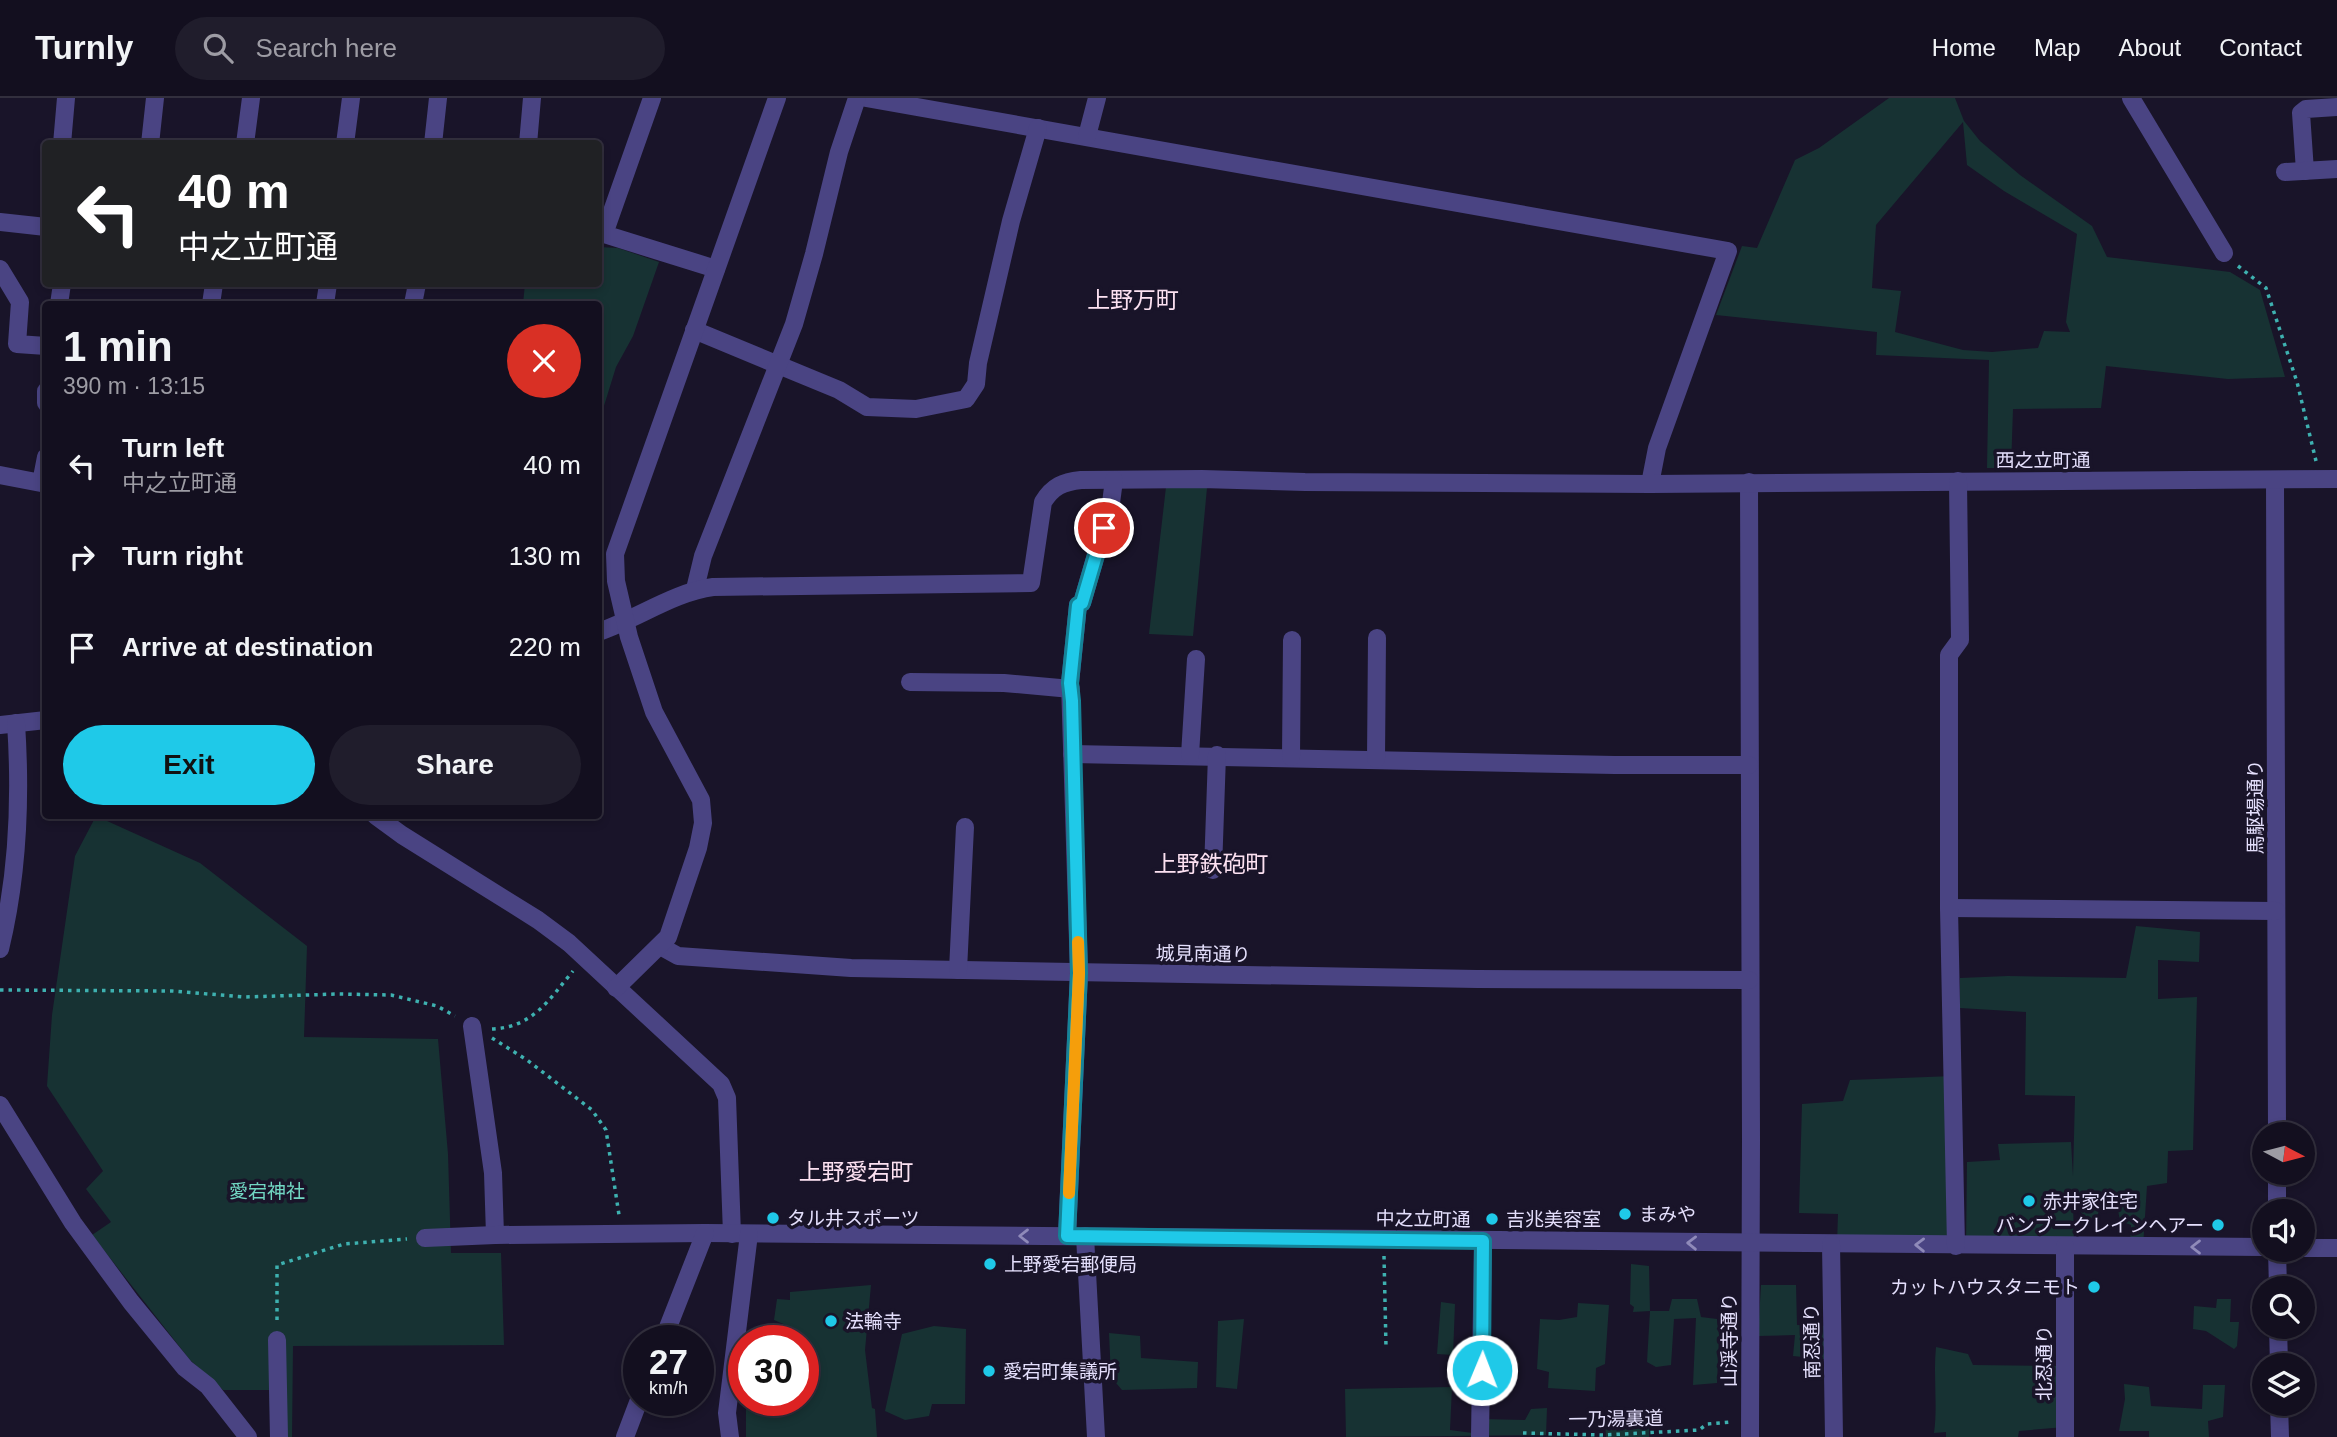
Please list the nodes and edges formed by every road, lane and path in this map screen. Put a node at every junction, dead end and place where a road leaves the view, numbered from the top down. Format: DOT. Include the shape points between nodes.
graph roads {
  1 [pos="66,98"];
  2 [pos="155,98"];
  3 [pos="251,98"];
  4 [pos="351,98"];
  5 [pos="438,98"];
  6 [pos="532,98"];
  7 [pos="652,98"];
  8 [pos="777,98"];
  9 [pos="857,98"];
  10 [pos="866,98"];
  11 [pos="1097,98"];
  12 [pos="2130,98"];
  13 [pos="2337,107"];
  14 [pos="1038,128"];
  15 [pos="1087,136"];
  16 [pos="62,140"];
  17 [pos="150,140"];
  18 [pos="246,140"];
  19 [pos="346,140"];
  20 [pos="433,140"];
  21 [pos="528,140"];
  22 [pos="2337,169"];
  23 [pos="2305,171"];
  24 [pos="2286,172"];
  25 [pos="0,223"];
  26 [pos="42,227"];
  27 [pos="602,233"];
  28 [pos="602,236"];
  29 [pos="2224,253"];
  30 [pos="0,269"];
  31 [pos="716,269"];
  32 [pos="694,330"];
  33 [pos="42,346"];
  34 [pos="776,365"];
  35 [pos="0,475"];
  36 [pos="42,478"];
  37 [pos="2317,479"];
  38 [pos="2337,479"];
  39 [pos="1114,480"];
  40 [pos="1958,481"];
  41 [pos="2275,481"];
  42 [pos="1749,482"];
  43 [pos="1650,484"];
  44 [pos="695,589"];
  45 [pos="626,622"];
  46 [pos="602,631"];
  47 [pos="1377,638"];
  48 [pos="1292,640"];
  49 [pos="1196,659"];
  50 [pos="910,682"];
  51 [pos="1071,689"];
  52 [pos="42,720"];
  53 [pos="8,724"];
  54 [pos="1072,754"];
  55 [pos="1190,755"];
  56 [pos="1217,755"];
  57 [pos="1291,757"];
  58 [pos="1376,759"];
  59 [pos="1749,765"];
  60 [pos="380,819"];
  61 [pos="965,828"];
  62 [pos="1213,870"];
  63 [pos="1949,908"];
  64 [pos="2276,911"];
  65 [pos="660,946"];
  66 [pos="0,949"];
  67 [pos="584,958"];
  68 [pos="958,970"];
  69 [pos="1079,973"];
  70 [pos="1749,980"];
  71 [pos="616,988"];
  72 [pos="0,990"];
  73 [pos="472,1026"];
  74 [pos="0,1105"];
  75 [pos="2277,1122"];
  76 [pos="705,1233"];
  77 [pos="622,1234"];
  78 [pos="740,1234"];
  79 [pos="495,1235"];
  80 [pos="1076,1236"];
  81 [pos="425,1238"];
  82 [pos="1383,1240"];
  83 [pos="1483,1241"];
  84 [pos="1750,1243"];
  85 [pos="1831,1244"];
  86 [pos="1956,1246"];
  87 [pos="2065,1246"];
  88 [pos="2252,1247"];
  89 [pos="2315,1248"];
  90 [pos="2337,1248"];
  91 [pos="669,1325"];
  92 [pos="277,1340"];
  93 [pos="1386,1347"];
  94 [pos="633,1416"];
  95 [pos="2279,1416"];
  96 [pos="1750,1429"];
  97 [pos="1523,1433"];
  98 [pos="248,1437"];
  99 [pos="279,1437"];
  100 [pos="625,1437"];
  101 [pos="730,1437"];
  102 [pos="1096,1437"];
  103 [pos="1480,1437"];
  104 [pos="1834,1437"];
  105 [pos="2065,1437"];
  106 [pos="2280,1437"];
  1 -- 16 [label="street"];
  2 -- 17 [label="street"];
  3 -- 18 [label="street"];
  4 -- 19 [label="street"];
  5 -- 20 [label="street"];
  6 -- 21 [label="street"];
  7 -- 27 [label="street"];
  8 -- 31 [label="street"];
  9 -- 34 [label="street" via="794,324"];
  10 -- 14 [label="street"];
  11 -- 15 [label="street"];
  12 -- 29 [label="street"];
  13 -- 23 [label="street" via="2306,108 2301,113"];
  14 -- 15 [label="street"];
  14 -- 34 [label="street" via="1007,234 976,384 966,399 916,409 867,407 839,390"];
  15 -- 43 [label="street" via="1728,251 1657,448"];
  22 -- 23 [label="street"];
  23 -- 24 [label="street"];
  25 -- 26 [label="street"];
  28 -- 31 [label="street"];
  29 -- 37 [label="path" via="2266,288 2297,382"];
  30 -- 33 [label="street" via="20,302 16,344"];
  31 -- 32 [label="street"];
  32 -- 34 [label="street"];
  32 -- 45 [label="street" via="615,554"];
  34 -- 44 [label="street" via="703,556"];
  35 -- 36 [label="street" via="41,483"];
  37 -- 38 [label="street, 西之立町通"];
  37 -- 41 [label="street, 西之立町通"];
  39 -- 43 [label="street, 西之立町通"];
  39 -- 44 [label="street, 西之立町通" via="1062,482 1049,493 1043,502 1031,583"];
  39 -- 51 [label="street" via="1078,605"];
  40 -- 41 [label="street, 西之立町通"];
  40 -- 42 [label="street, 西之立町通"];
  40 -- 63 [label="street" via="1959,640 1949,655"];
  41 -- 64 [label="street, 馬駆場通り"];
  42 -- 43 [label="street, 西之立町通"];
  42 -- 59 [label="street, 山渓寺通り"];
  44 -- 45 [label="street"];
  45 -- 46 [label="street"];
  45 -- 65 [label="street" via="654,712 701,800 698,848 668,937"];
  47 -- 58 [label="street"];
  48 -- 57 [label="street"];
  49 -- 55 [label="street"];
  50 -- 51 [label="street"];
  51 -- 54 [label="street"];
  52 -- 53 [label="street"];
  53 -- 66 [label="street" via="18,830"];
  54 -- 55 [label="street"];
  54 -- 69 [label="street"];
  55 -- 56 [label="street"];
  56 -- 57 [label="street"];
  56 -- 62 [label="street"];
  57 -- 58 [label="street"];
  58 -- 59 [label="street"];
  59 -- 70 [label="street, 山渓寺通り"];
  60 -- 67 [label="street" via="538,920"];
  61 -- 68 [label="street"];
  63 -- 64 [label="street"];
  63 -- 86 [label="street"];
  64 -- 75 [label="street, 馬駆場通り"];
  65 -- 68 [label="street, 城見南通り" via="678,956"];
  65 -- 71 [label="street"];
  67 -- 71 [label="street"];
  67 -- 73 [label="path" via="540,1010 512,1028"];
  68 -- 69 [label="street, 城見南通り"];
  69 -- 70 [label="street, 城見南通り"];
  69 -- 80 [label="street"];
  70 -- 84 [label="street, 山渓寺通り"];
  71 -- 78 [label="street" via="721,1084 727,1098"];
  72 -- 73 [label="path" via="172,990 245,997 391,995 437,1006"];
  73 -- 77 [label="path" via="527,1060 592,1110 606,1130"];
  73 -- 79 [label="street" via="493,1173"];
  74 -- 98 [label="street" via="74,1223 131,1302"];
  76 -- 77 [label="street, 中之立町通"];
  76 -- 78 [label="street, 中之立町通"];
  76 -- 91 [label="street"];
  77 -- 79 [label="street, 中之立町通"];
  80 -- 78 [label="street, 中之立町通, one-way"];
  78 -- 101 [label="street" via="727,1413"];
  79 -- 81 [label="street, 中之立町通"];
  80 -- 82 [label="street, 中之立町通"];
  80 -- 102 [label="street"];
  81 -- 92 [label="path" via="344,1244 277,1265"];
  82 -- 83 [label="street, 中之立町通"];
  82 -- 93 [label="path"];
  84 -- 83 [label="street, 中之立町通, one-way"];
  83 -- 103 [label="street"];
  84 -- 85 [label="street, 中之立町通"];
  84 -- 96 [label="street, 山渓寺通り"];
  86 -- 85 [label="street, 中之立町通, one-way"];
  85 -- 104 [label="street, 南忍通り"];
  86 -- 87 [label="street, 中之立町通"];
  88 -- 87 [label="street, 中之立町通, one-way"];
  87 -- 105 [label="street, 北忍通り"];
  89 -- 90 [label="street"];
  92 -- 99 [label="street"];
  94 -- 100 [label="street"];
  95 -- 106 [label="street"];
  96 -- 97 [label="path, 一乃湯裏道" via="1707,1424 1699,1430 1604,1435"];
}
